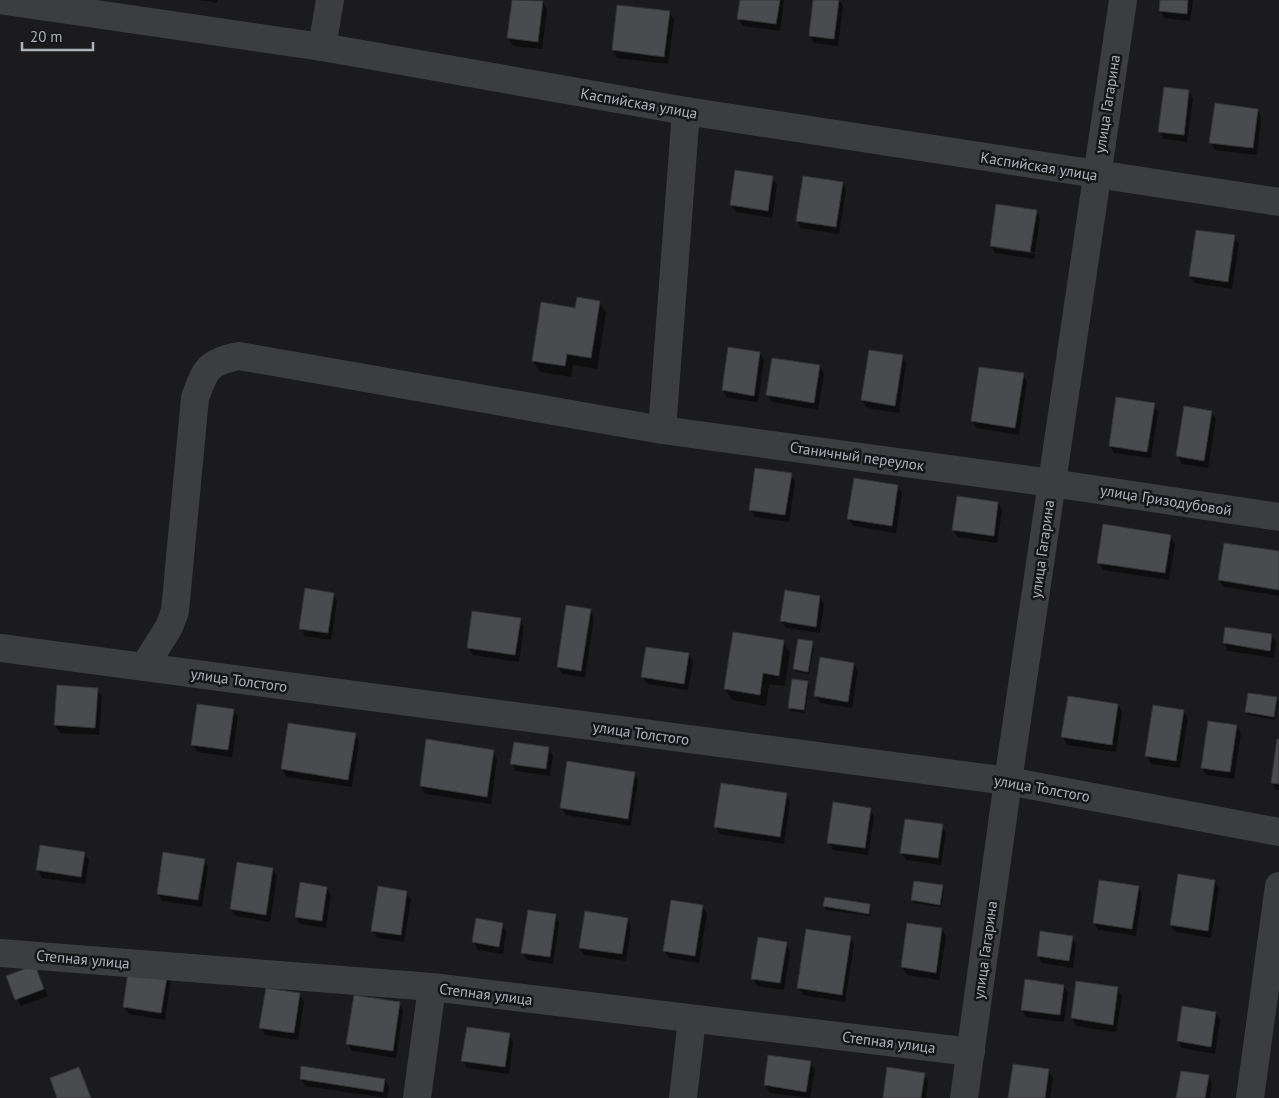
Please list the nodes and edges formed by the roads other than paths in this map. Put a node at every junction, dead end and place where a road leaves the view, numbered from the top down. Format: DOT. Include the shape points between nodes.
graph roads {
  1 [pos="0,0"];
  2 [pos="330,0"];
  3 [pos="1123,0"];
  4 [pos="322,47"];
  5 [pos="686,111"];
  6 [pos="1097,175"];
  7 [pos="1279,202"];
  8 [pos="662,430"];
  9 [pos="1052,483"];
  10 [pos="1279,517"];
  11 [pos="0,648"];
  12 [pos="144,668"];
  13 [pos="1008,781"];
  14 [pos="1279,832"];
  15 [pos="1279,886"];
  16 [pos="0,953"];
  17 [pos="432,987"];
  18 [pos="692,1019"];
  19 [pos="971,1052"];
  20 [pos="418,1098"];
  21 [pos="683,1098"];
  22 [pos="964,1098"];
  23 [pos="1250,1098"];
  1 -- 4 [label="street, Каспийская улица"];
  2 -- 4 [label="street"];
  3 -- 6 [label="street, улица Гагарина"];
  4 -- 5 [label="street, Каспийская улица"];
  5 -- 6 [label="street, Каспийская улица"];
  5 -- 8 [label="street"];
  6 -- 7 [label="street, Каспийская улица"];
  6 -- 9 [label="street, улица Гагарина"];
  8 -- 9 [label="street, Станичный переулок"];
  8 -- 12 [label="street, Станичный переулок" via="239,356 210,365 203,373 195,398 175,611"];
  9 -- 10 [label="street, улица Гризодубовой"];
  9 -- 13 [label="street, улица Гагарина"];
  11 -- 12 [label="street, улица Толстого"];
  12 -- 13 [label="street, улица Толстого"];
  13 -- 14 [label="street, улица Толстого"];
  13 -- 19 [label="street, улица Гагарина"];
  15 -- 23 [label="street"];
  16 -- 17 [label="street, Степная улица"];
  17 -- 18 [label="street, Степная улица"];
  17 -- 20 [label="street"];
  18 -- 19 [label="street, Степная улица"];
  18 -- 21 [label="street"];
  19 -- 22 [label="street, улица Гагарина"];
}
